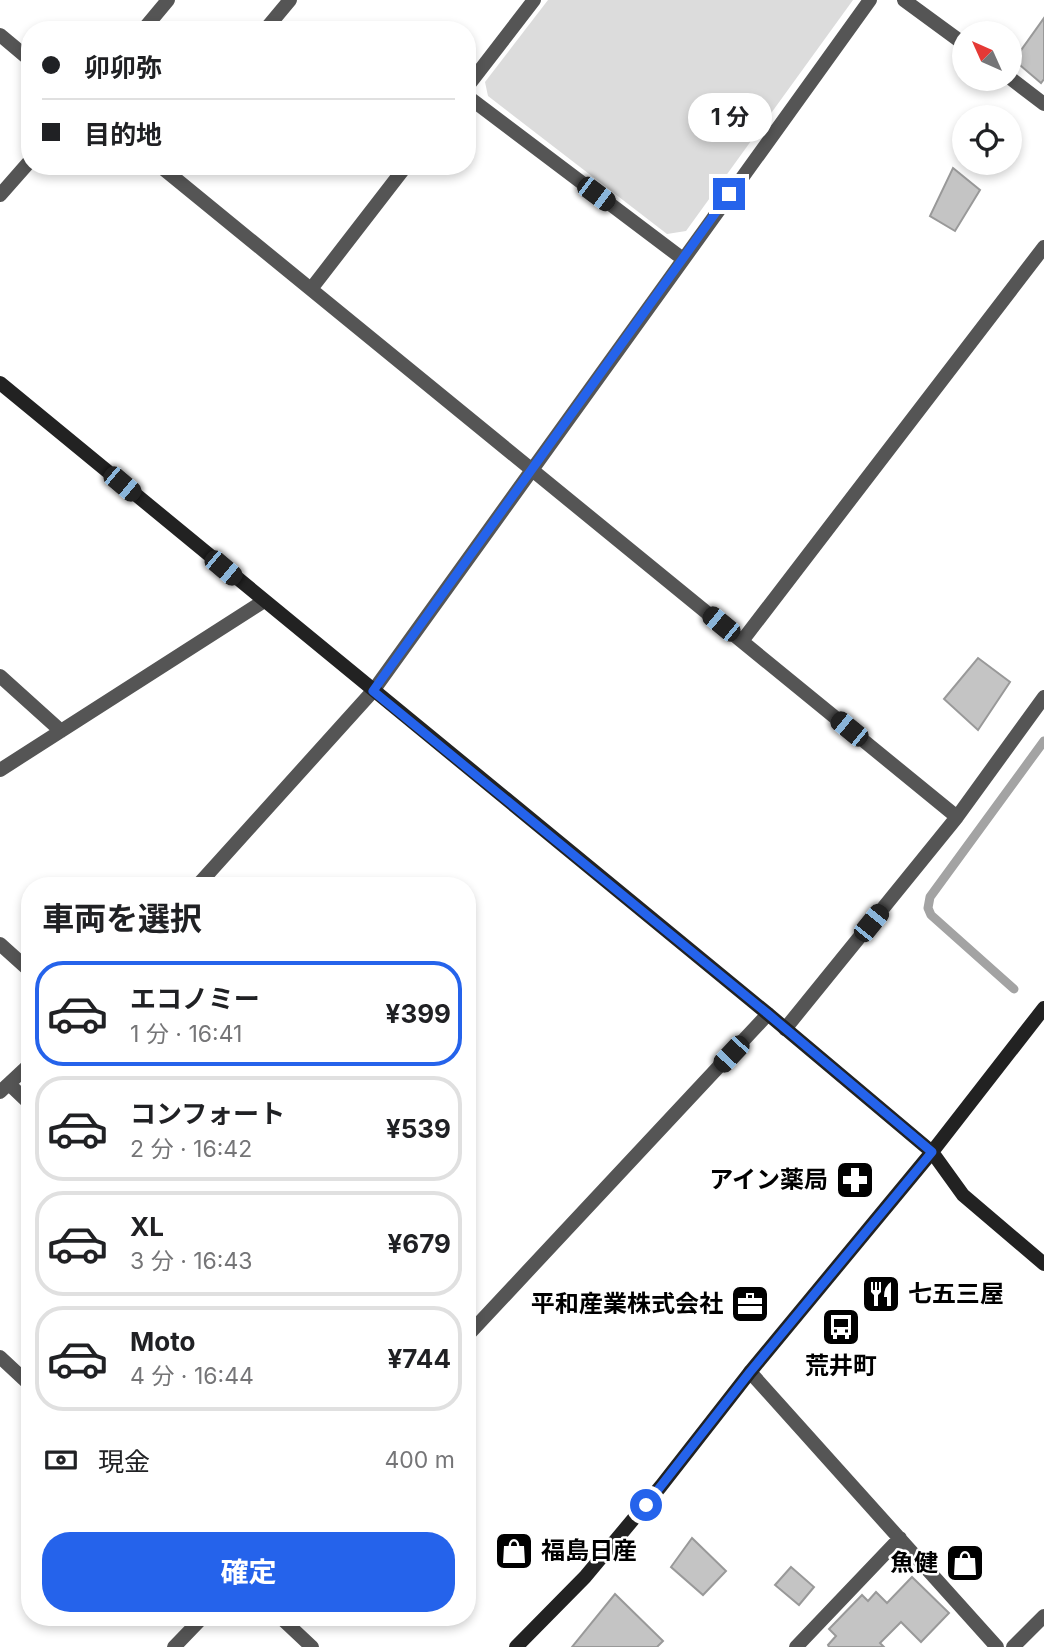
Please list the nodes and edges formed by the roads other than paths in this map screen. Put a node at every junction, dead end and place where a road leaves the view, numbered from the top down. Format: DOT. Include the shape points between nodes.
graph roads {
  1 [pos="168,0"];
  2 [pos="290,0"];
  3 [pos="534,0"];
  4 [pos="870,0"];
  5 [pos="904,0"];
  6 [pos="150,21"];
  7 [pos="272,21"];
  8 [pos="0,35"];
  9 [pos="952,35"];
  10 [pos="21,52"];
  11 [pos="476,75"];
  12 [pos="1022,87"];
  13 [pos="476,103"];
  14 [pos="1044,104"];
  15 [pos="21,171"];
  16 [pos="171,175"];
  17 [pos="399,175"];
  18 [pos="0,195"];
  19 [pos="1044,247"];
  20 [pos="682,259"];
  21 [pos="311,289"];
  22 [pos="0,383"];
  23 [pos="531,469"];
  24 [pos="264,601"];
  25 [pos="742,642"];
  26 [pos="0,676"];
  27 [pos="373,691"];
  28 [pos="1044,697"];
  29 [pos="61,731"];
  30 [pos="0,770"];
  31 [pos="957,817"];
  32 [pos="205,877"];
  33 [pos="0,944"];
  34 [pos="21,963"];
  35 [pos="1044,1008"];
  36 [pos="768,1014"];
  37 [pos="785,1029"];
  38 [pos="21,1073"];
  39 [pos="5,1088"];
  40 [pos="21,1098"];
  41 [pos="932,1152"];
  42 [pos="1044,1264"];
  43 [pos="476,1326"];
  44 [pos="0,1357"];
  45 [pos="750,1372"];
  46 [pos="21,1377"];
  47 [pos="900,1538"];
  48 [pos="1044,1616"];
  49 [pos="194,1626"];
  50 [pos="290,1626"];
  51 [pos="174,1647"];
  52 [pos="312,1647"];
  53 [pos="516,1647"];
  54 [pos="796,1647"];
  55 [pos="997,1647"];
  56 [pos="1013,1647"];
  1 -- 6 [label="street"];
  2 -- 7 [label="street"];
  3 -- 11 [label="street"];
  4 -- 20 [label="street"];
  5 -- 9 [label="street"];
  8 -- 10 [label="street"];
  12 -- 14 [label="street"];
  13 -- 20 [label="street"];
  15 -- 18 [label="street"];
  16 -- 21 [label="street"];
  17 -- 21 [label="street"];
  19 -- 25 [label="street"];
  20 -- 23 [label="street"];
  21 -- 23 [label="street"];
  22 -- 24 [label="street"];
  23 -- 25 [label="street"];
  23 -- 27 [label="street"];
  24 -- 27 [label="street"];
  24 -- 29 [label="street"];
  25 -- 31 [label="street"];
  26 -- 29 [label="street"];
  27 -- 32 [label="street"];
  27 -- 36 [label="street"];
  28 -- 31 [label="street"];
  29 -- 30 [label="street"];
  31 -- 37 [label="street"];
  33 -- 34 [label="street"];
  35 -- 41 [label="street"];
  36 -- 37 [label="street"];
  36 -- 43 [label="street"];
  37 -- 41 [label="street"];
  38 -- 39 [label="street"];
  39 -- 40 [label="street"];
  41 -- 42 [label="street" via="963,1195"];
  41 -- 45 [label="street"];
  44 -- 46 [label="street"];
  45 -- 47 [label="street"];
  45 -- 53 [label="street" via="585,1577"];
  47 -- 54 [label="street"];
  47 -- 55 [label="street"];
  48 -- 56 [label="street"];
  49 -- 51 [label="street"];
  50 -- 52 [label="street"];
}
